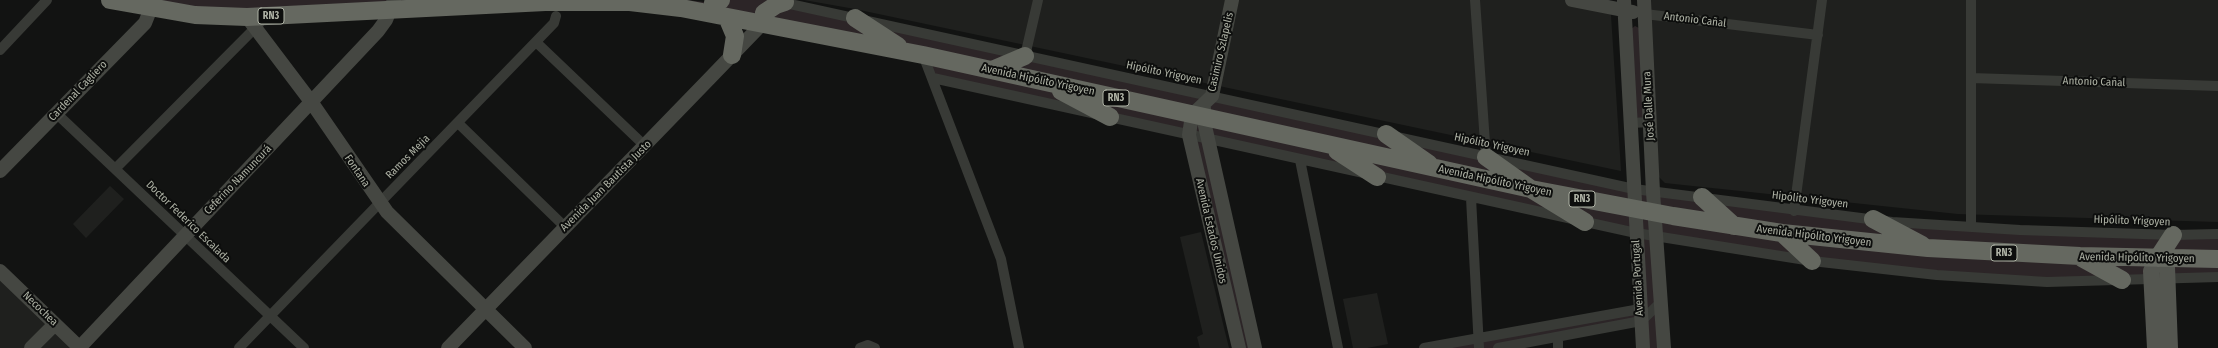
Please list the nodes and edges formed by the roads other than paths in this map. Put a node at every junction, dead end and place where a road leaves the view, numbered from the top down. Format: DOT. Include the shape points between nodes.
graph roads {
  1 [pos="47,0"];
  2 [pos="110,0"];
  3 [pos="686,0"];
  4 [pos="1038,0"];
  5 [pos="1232,0"];
  6 [pos="1475,0"];
  7 [pos="1572,0"];
  8 [pos="1822,0"];
  9 [pos="1971,0"];
  10 [pos="717,2"];
  11 [pos="155,4"];
  12 [pos="392,4"];
  13 [pos="1624,6"];
  14 [pos="1644,7"];
  15 [pos="550,9"];
  16 [pos="769,11"];
  17 [pos="728,17"];
  18 [pos="855,18"];
  19 [pos="256,20"];
  20 [pos="1818,35"];
  21 [pos="536,42"];
  22 [pos="898,46"];
  23 [pos="0,50"];
  24 [pos="732,55"];
  25 [pos="923,55"];
  26 [pos="1025,56"];
  27 [pos="992,70"];
  28 [pos="933,78"];
  29 [pos="1971,78"];
  30 [pos="1041,80"];
  31 [pos="2218,86"];
  32 [pos="312,103"];
  33 [pos="1203,107"];
  34 [pos="57,114"];
  35 [pos="1110,117"];
  36 [pos="1631,122"];
  37 [pos="1650,122"];
  38 [pos="458,123"];
  39 [pos="1386,134"];
  40 [pos="1189,135"];
  41 [pos="1208,139"];
  42 [pos="1326,144"];
  43 [pos="644,146"];
  44 [pos="1486,157"];
  45 [pos="1300,160"];
  46 [pos="2,166"];
  47 [pos="1435,168"];
  48 [pos="115,169"];
  49 [pos="1377,177"];
  50 [pos="1531,189"];
  51 [pos="1634,189"];
  52 [pos="1653,192"];
  53 [pos="1702,197"];
  54 [pos="1471,198"];
  55 [pos="379,203"];
  56 [pos="1634,208"];
  57 [pos="1794,211"];
  58 [pos="1655,213"];
  59 [pos="1873,219"];
  60 [pos="1585,222"];
  61 [pos="1734,226"];
  62 [pos="1971,226"];
  63 [pos="565,227"];
  64 [pos="1782,233"];
  65 [pos="1636,234"];
  66 [pos="2218,234"];
  67 [pos="2173,235"];
  68 [pos="185,236"];
  69 [pos="1656,236"];
  70 [pos="1928,248"];
  71 [pos="2080,256"];
  72 [pos="2158,258"];
  73 [pos="2199,259"];
  74 [pos="2218,259"];
  75 [pos="1812,261"];
  76 [pos="2218,269"];
  77 [pos="0,271"];
  78 [pos="2218,277"];
  79 [pos="2167,278"];
  80 [pos="2151,279"];
  81 [pos="2122,280"];
  82 [pos="1661,302"];
  83 [pos="485,309"];
  84 [pos="1641,315"];
  85 [pos="270,316"];
  86 [pos="55,324"];
  87 [pos="1479,337"];
  88 [pos="1558,337"];
  89 [pos="31,348"];
  90 [pos="80,348"];
  91 [pos="239,348"];
  92 [pos="304,348"];
  93 [pos="448,348"];
  94 [pos="525,348"];
  95 [pos="1019,348"];
  96 [pos="1239,348"];
  97 [pos="1255,348"];
  98 [pos="1338,348"];
  99 [pos="1424,348"];
  100 [pos="1479,348"];
  101 [pos="1498,348"];
  102 [pos="1558,348"];
  103 [pos="1643,348"];
  104 [pos="1664,348"];
  105 [pos="2155,348"];
  106 [pos="2170,348"];
  1 -- 23 [label="street"];
  2 -- 11 [label="highway, Avenida Hipólito Yrigoyen / RN3"];
  3 -- 10 [label="highway, Avenida Hipólito Yrigoyen / RN3"];
  4 -- 26 [label="street"];
  5 -- 33 [label="main road, Casimiro Szlapelis"];
  6 -- 44 [label="street"];
  7 -- 13 [label="main road, Antonio Cañal"];
  8 -- 20 [label="street"];
  9 -- 29 [label="street"];
  10 -- 16 [label="highway, Avenida Hipólito Yrigoyen / RN3"];
  11 -- 19 [label="highway, Avenida Hipólito Yrigoyen / RN3" via="195,15"];
  11 -- 34 [label="main road, Cardenal Cagliero" via="145,23"];
  12 -- 15 [label="highway, Avenida Hipólito Yrigoyen / RN3"];
  12 -- 19 [label="highway, Avenida Hipólito Yrigoyen / RN3"];
  12 -- 32 [label="main road, Ceferino Namuncurá" via="383,26"];
  13 -- 14 [label="main road, Antonio Cañal"];
  13 -- 36 [label="main road, José Dalle Mura"];
  14 -- 20 [label="street, Antonio Cañal"];
  14 -- 37 [label="main road, José Dalle Mura"];
  15 -- 17 [label="highway, Avenida Hipólito Yrigoyen / RN3" via="630,2"];
  15 -- 21 [label="street, Ramos Mejia" via="554,23"];
  16 -- 17 [label="highway, Avenida Hipólito Yrigoyen / RN3"];
  16 -- 18 [label="street, Hipólito Yrigoyen"];
  16 -- 22 [label="highway, Avenida Hipólito Yrigoyen / RN3"];
  16 -- 24 [label="main road, Avenida Juan Bautista Justo"];
  16 -- 25 [label="highway, Avenida Hipólito Yrigoyen / RN3"];
  17 -- 24 [label="highway" via="735,36"];
  18 -- 22 [label="highway"];
  18 -- 26 [label="street, Hipólito Yrigoyen"];
  19 -- 32 [label="main road, Fontana"];
  19 -- 48 [label="street"];
  20 -- 57 [label="street"];
  21 -- 38 [label="street, Ramos Mejia"];
  21 -- 43 [label="street"];
  22 -- 25 [label="highway, Avenida Hipólito Yrigoyen / RN3"];
  24 -- 43 [label="main road, Avenida Juan Bautista Justo"];
  25 -- 27 [label="highway, Avenida Hipólito Yrigoyen / RN3"];
  25 -- 28 [label="street"];
  26 -- 27 [label="highway"];
  26 -- 33 [label="street, Hipólito Yrigoyen"];
  27 -- 30 [label="highway, Avenida Hipólito Yrigoyen / RN3"];
  28 -- 35 [label="street"];
  28 -- 95 [label="street" via="1001,259"];
  29 -- 31 [label="street, Antonio Cañal"];
  29 -- 62 [label="street"];
  30 -- 33 [label="highway, Avenida Hipólito Yrigoyen / RN3"];
  30 -- 35 [label="highway"];
  32 -- 55 [label="main road, Fontana"];
  32 -- 68 [label="main road, Ceferino Namuncurá"];
  33 -- 39 [label="street, Hipólito Yrigoyen"];
  33 -- 40 [label="main road, Avenida Estados Unidos"];
  33 -- 41 [label="main road, Avenida Estados Unidos"];
  33 -- 42 [label="highway, Avenida Hipólito Yrigoyen / RN3"];
  34 -- 46 [label="main road, Cardenal Cagliero"];
  34 -- 48 [label="street, Doctor Federico Escalada"];
  35 -- 40 [label="street"];
  36 -- 37 [label="street"];
  36 -- 51 [label="main road, José Dalle Mura"];
  37 -- 52 [label="main road, José Dalle Mura"];
  38 -- 55 [label="street, Ramos Mejia"];
  38 -- 63 [label="street"];
  39 -- 44 [label="street, Hipólito Yrigoyen"];
  39 -- 47 [label="highway"];
  40 -- 41 [label="street"];
  40 -- 96 [label="main road, Avenida Estados Unidos"];
  41 -- 45 [label="street"];
  41 -- 97 [label="main road, Avenida Estados Unidos"];
  42 -- 47 [label="highway, Avenida Hipólito Yrigoyen / RN3"];
  42 -- 49 [label="highway"];
  43 -- 63 [label="main road, Avenida Juan Bautista Justo"];
  44 -- 50 [label="highway"];
  44 -- 51 [label="street, Hipólito Yrigoyen"];
  45 -- 49 [label="street"];
  45 -- 98 [label="street"];
  47 -- 50 [label="highway, Avenida Hipólito Yrigoyen / RN3"];
  48 -- 68 [label="street, Doctor Federico Escalada"];
  49 -- 54 [label="street"];
  50 -- 56 [label="highway, Avenida Hipólito Yrigoyen / RN3"];
  50 -- 60 [label="highway"];
  51 -- 52 [label="street, Hipólito Yrigoyen"];
  51 -- 56 [label="main road, José Dalle Mura"];
  52 -- 53 [label="street, Hipólito Yrigoyen"];
  52 -- 58 [label="main road, José Dalle Mura"];
  53 -- 57 [label="street, Hipólito Yrigoyen"];
  53 -- 61 [label="highway"];
  54 -- 60 [label="street"];
  54 -- 87 [label="street"];
  55 -- 83 [label="main road, Fontana"];
  55 -- 85 [label="street, Ramos Mejia"];
  56 -- 58 [label="highway, Avenida Hipólito Yrigoyen / RN3"];
  56 -- 65 [label="main road, Avenida Portugal"];
  57 -- 59 [label="street, Hipólito Yrigoyen"];
  58 -- 61 [label="highway, Avenida Hipólito Yrigoyen / RN3"];
  58 -- 69 [label="main road, Avenida Portugal"];
  59 -- 62 [label="street, Hipólito Yrigoyen"];
  59 -- 70 [label="highway"];
  60 -- 65 [label="street"];
  61 -- 64 [label="highway, Avenida Hipólito Yrigoyen / RN3"];
  62 -- 67 [label="street, Hipólito Yrigoyen"];
  63 -- 83 [label="main road, Avenida Juan Bautista Justo"];
  64 -- 70 [label="highway, Avenida Hipólito Yrigoyen / RN3"];
  64 -- 75 [label="highway"];
  65 -- 69 [label="street"];
  65 -- 84 [label="main road, Avenida Portugal"];
  66 -- 67 [label="street, Hipólito Yrigoyen"];
  67 -- 72 [label="highway"];
  68 -- 85 [label="street, Doctor Federico Escalada"];
  68 -- 90 [label="main road, Ceferino Namuncurá"];
  69 -- 75 [label="street"];
  69 -- 82 [label="main road, Avenida Portugal"];
  70 -- 71 [label="highway, Avenida Hipólito Yrigoyen / RN3"];
  71 -- 72 [label="highway, Avenida Hipólito Yrigoyen / RN3"];
  71 -- 81 [label="highway"];
  72 -- 73 [label="highway, Avenida Hipólito Yrigoyen / RN3"];
  72 -- 79 [label="main road" via="2167,267"];
  72 -- 80 [label="main road" via="2151,267"];
  73 -- 74 [label="highway, Avenida Hipólito Yrigoyen / RN3"];
  73 -- 76 [label="highway"];
  75 -- 81 [label="street" via="1937,275 2047,282"];
  77 -- 86 [label="main road, Necochea"];
  78 -- 79 [label="street"];
  79 -- 80 [label="street"];
  79 -- 106 [label="main road"];
  80 -- 81 [label="street"];
  80 -- 105 [label="main road"];
  82 -- 84 [label="street"];
  82 -- 104 [label="main road, Avenida Portugal"];
  83 -- 93 [label="main road, Avenida Juan Bautista Justo"];
  83 -- 94 [label="main road, Fontana"];
  84 -- 87 [label="street"];
  84 -- 88 [label="street"];
  84 -- 103 [label="main road, Avenida Portugal"];
  85 -- 91 [label="street, Ramos Mejia"];
  85 -- 92 [label="street, Doctor Federico Escalada"];
  86 -- 89 [label="main road"];
  86 -- 90 [label="main road, Necochea"];
  87 -- 99 [label="street"];
  87 -- 100 [label="street"];
  88 -- 101 [label="street"];
  88 -- 102 [label="street"];
}
